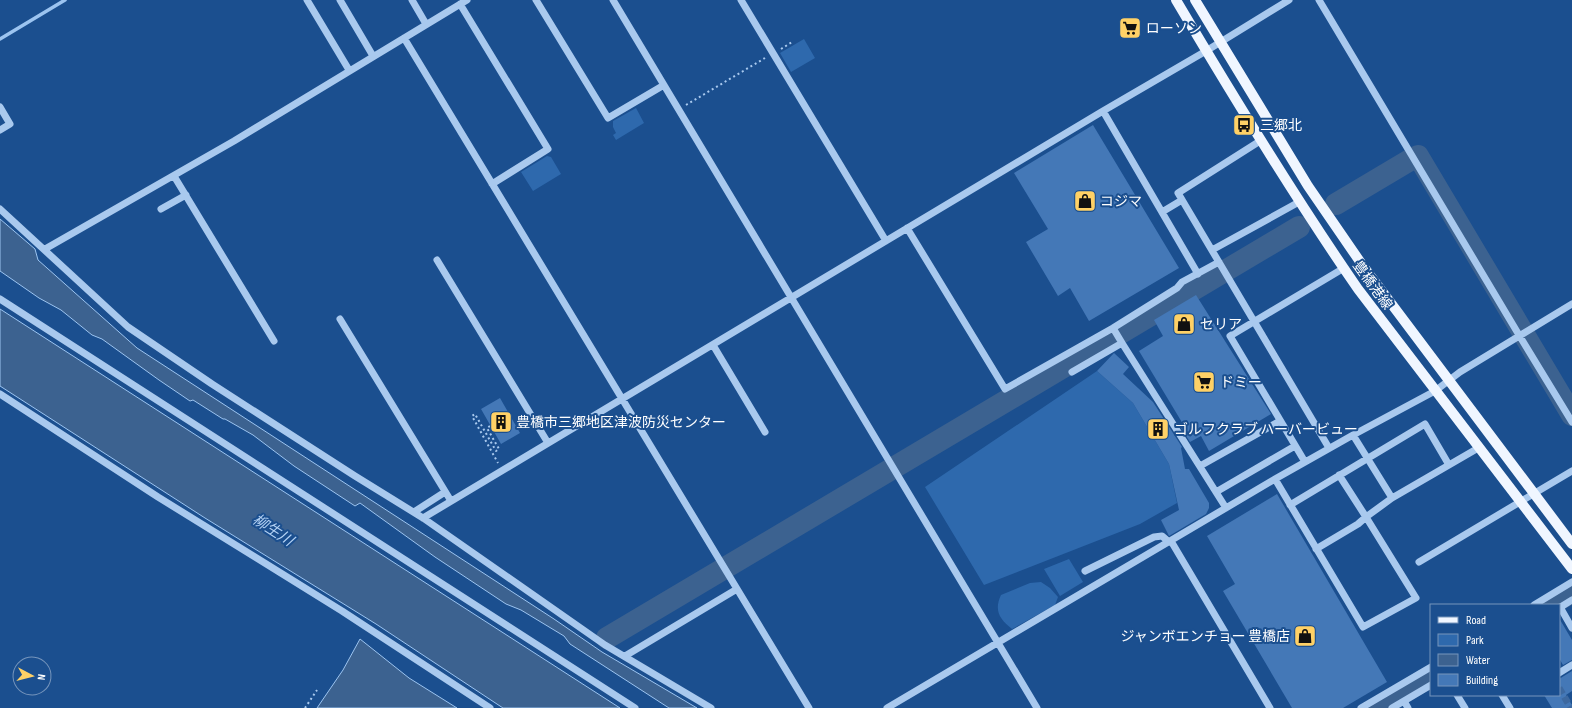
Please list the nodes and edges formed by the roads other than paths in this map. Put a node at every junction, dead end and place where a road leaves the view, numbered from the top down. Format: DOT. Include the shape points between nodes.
graph roads {
  1 [pos="307,0"];
  2 [pos="340,0"];
  3 [pos="412,0"];
  4 [pos="536,0"];
  5 [pos="613,0"];
  6 [pos="741,0"];
  7 [pos="1176,0"];
  8 [pos="1195,0"];
  9 [pos="1289,0"];
  10 [pos="1319,0"];
  11 [pos="464,2"];
  12 [pos="426,24"];
  13 [pos="404,38"];
  14 [pos="1221,42"];
  15 [pos="1206,52"];
  16 [pos="373,56"];
  17 [pos="349,70"];
  18 [pos="664,85"];
  19 [pos="0,107"];
  20 [pos="1103,111"];
  21 [pos="0,130"];
  22 [pos="1260,141"];
  23 [pos="174,176"];
  24 [pos="492,184"];
  25 [pos="186,195"];
  26 [pos="1182,200"];
  27 [pos="1299,202"];
  28 [pos="162,208"];
  29 [pos="0,209"];
  30 [pos="1162,212"];
  31 [pos="907,228"];
  32 [pos="886,241"];
  33 [pos="45,250"];
  34 [pos="1212,250"];
  35 [pos="437,260"];
  36 [pos="1220,264"];
  37 [pos="1344,268"];
  38 [pos="1198,274"];
  39 [pos="793,298"];
  40 [pos="0,299"];
  41 [pos="1572,304"];
  42 [pos="340,319"];
  43 [pos="1254,322"];
  44 [pos="1522,334"];
  45 [pos="1117,335"];
  46 [pos="274,342"];
  47 [pos="713,345"];
  48 [pos="1072,372"];
  49 [pos="1449,381"];
  50 [pos="1435,391"];
  51 [pos="0,394"];
  52 [pos="623,399"];
  53 [pos="1280,421"];
  54 [pos="1572,422"];
  55 [pos="765,432"];
  56 [pos="1353,435"];
  57 [pos="548,443"];
  58 [pos="1295,446"];
  59 [pos="1480,447"];
  60 [pos="1329,448"];
  61 [pos="1368,458"];
  62 [pos="1305,462"];
  63 [pos="1449,465"];
  64 [pos="1200,466"];
  65 [pos="1572,471"];
  66 [pos="1339,475"];
  67 [pos="1275,479"];
  68 [pos="445,492"];
  69 [pos="1216,492"];
  70 [pos="1534,494"];
  71 [pos="1392,498"];
  72 [pos="451,501"];
  73 [pos="1521,501"];
  74 [pos="1290,505"];
  75 [pos="1226,508"];
  76 [pos="414,512"];
  77 [pos="1366,517"];
  78 [pos="423,518"];
  79 [pos="1170,541"];
  80 [pos="1572,544"];
  81 [pos="1316,549"];
  82 [pos="1420,562"];
  83 [pos="1572,569"];
  84 [pos="1085,571"];
  85 [pos="1572,582"];
  86 [pos="737,589"];
  87 [pos="1572,600"];
  88 [pos="1536,604"];
  89 [pos="1560,608"];
  90 [pos="1572,628"];
  91 [pos="998,643"];
  92 [pos="625,656"];
  93 [pos="1572,665"];
  94 [pos="1430,667"];
  95 [pos="1560,672"];
  96 [pos="1430,685"];
  97 [pos="1458,696"];
  98 [pos="1503,696"];
  99 [pos="1404,701"];
  100 [pos="899,705"];
  101 [pos="490,708"];
  102 [pos="635,708"];
  103 [pos="711,708"];
  104 [pos="809,708"];
  105 [pos="887,708"];
  106 [pos="1037,708"];
  107 [pos="1270,708"];
  108 [pos="1361,708"];
  109 [pos="1392,708"];
  110 [pos="1408,708"];
  111 [pos="1465,708"];
  112 [pos="1510,708"];
  1 -- 17 [label="street"];
  2 -- 16 [label="street"];
  3 -- 12 [label="street"];
  4 -- 18 [label="street" via="608,118"];
  5 -- 18 [label="street"];
  6 -- 32 [label="street"];
  7 -- 15 [label="main road, 豊橋港線"];
  8 -- 14 [label="main road, 豊橋港線"];
  9 -- 14 [label="street"];
  10 -- 44 [label="street"];
  11 -- 12 [label="street"];
  11 -- 24 [label="street" via="548,149"];
  12 -- 13 [label="street"];
  13 -- 16 [label="street"];
  13 -- 24 [label="street"];
  14 -- 15 [label="street"];
  14 -- 49 [label="main road, 豊橋港線" via="1308,186 1363,266"];
  15 -- 20 [label="street"];
  15 -- 22 [label="main road, 豊橋港線"];
  16 -- 17 [label="street"];
  17 -- 23 [label="street"];
  18 -- 39 [label="street"];
  19 -- 21 [label="street" via="10,124"];
  20 -- 30 [label="street"];
  20 -- 31 [label="street"];
  22 -- 26 [label="street" via="1178,193"];
  22 -- 27 [label="main road, 豊橋港線"];
  23 -- 25 [label="street"];
  23 -- 33 [label="street"];
  24 -- 52 [label="street"];
  25 -- 28 [label="street"];
  25 -- 46 [label="street"];
  26 -- 30 [label="street"];
  26 -- 34 [label="street"];
  27 -- 34 [label="street"];
  27 -- 37 [label="main road, 豊橋港線"];
  29 -- 33 [label="street"];
  30 -- 38 [label="street"];
  31 -- 32 [label="street"];
  31 -- 45 [label="street" via="1005,389"];
  32 -- 39 [label="street"];
  33 -- 76 [label="street" via="128,327 354,476"];
  34 -- 36 [label="street"];
  35 -- 57 [label="street"];
  36 -- 38 [label="street"];
  36 -- 43 [label="street"];
  37 -- 43 [label="street"];
  37 -- 50 [label="main road, 豊橋港線"];
  38 -- 45 [label="street" via="1182,282"];
  39 -- 47 [label="street"];
  39 -- 91 [label="street"];
  40 -- 102 [label="street"];
  41 -- 44 [label="street"];
  42 -- 68 [label="street"];
  43 -- 53 [label="street" via="1230,336"];
  43 -- 60 [label="street"];
  44 -- 49 [label="street"];
  44 -- 54 [label="street"];
  45 -- 48 [label="street"];
  45 -- 64 [label="street"];
  47 -- 52 [label="street"];
  47 -- 55 [label="street"];
  49 -- 50 [label="street"];
  49 -- 70 [label="main road, 豊橋港線"];
  50 -- 56 [label="street"];
  50 -- 59 [label="main road, 豊橋港線"];
  51 -- 101 [label="street"];
  52 -- 57 [label="street"];
  52 -- 86 [label="street"];
  53 -- 58 [label="street"];
  53 -- 64 [label="street"];
  56 -- 60 [label="street"];
  56 -- 61 [label="street"];
  57 -- 72 [label="street"];
  58 -- 62 [label="street"];
  58 -- 69 [label="street"];
  59 -- 63 [label="street"];
  59 -- 73 [label="main road, 豊橋港線"];
  60 -- 62 [label="street"];
  61 -- 63 [label="street" via="1425,424"];
  61 -- 66 [label="street"];
  61 -- 71 [label="street"];
  62 -- 67 [label="street"];
  63 -- 71 [label="street"];
  64 -- 69 [label="street"];
  65 -- 70 [label="street"];
  66 -- 74 [label="street"];
  66 -- 77 [label="street"];
  67 -- 74 [label="street"];
  67 -- 75 [label="street"];
  68 -- 72 [label="street"];
  68 -- 76 [label="street"];
  69 -- 75 [label="street"];
  70 -- 73 [label="street"];
  70 -- 80 [label="main road, 豊橋港線"];
  71 -- 77 [label="street"];
  72 -- 78 [label="street"];
  73 -- 82 [label="street"];
  73 -- 83 [label="main road, 豊橋港線"];
  74 -- 81 [label="street"];
  75 -- 79 [label="street"];
  76 -- 78 [label="street"];
  77 -- 81 [label="street"];
  77 -- 81 [label="street" via="1416,598 1362,627"];
  78 -- 92 [label="street" via="605,645"];
  79 -- 84 [label="street" via="1162,536 1154,537"];
  79 -- 91 [label="street"];
  79 -- 107 [label="street"];
  85 -- 88 [label="street"];
  86 -- 92 [label="street"];
  86 -- 104 [label="street"];
  87 -- 89 [label="street"];
  89 -- 90 [label="street"];
  91 -- 100 [label="street"];
  91 -- 106 [label="street"];
  92 -- 103 [label="street"];
  93 -- 95 [label="street"];
  94 -- 108 [label="street"];
  96 -- 99 [label="street"];
  97 -- 111 [label="street"];
  98 -- 112 [label="street"];
  99 -- 109 [label="street"];
  99 -- 110 [label="street"];
  100 -- 105 [label="street"];
}
